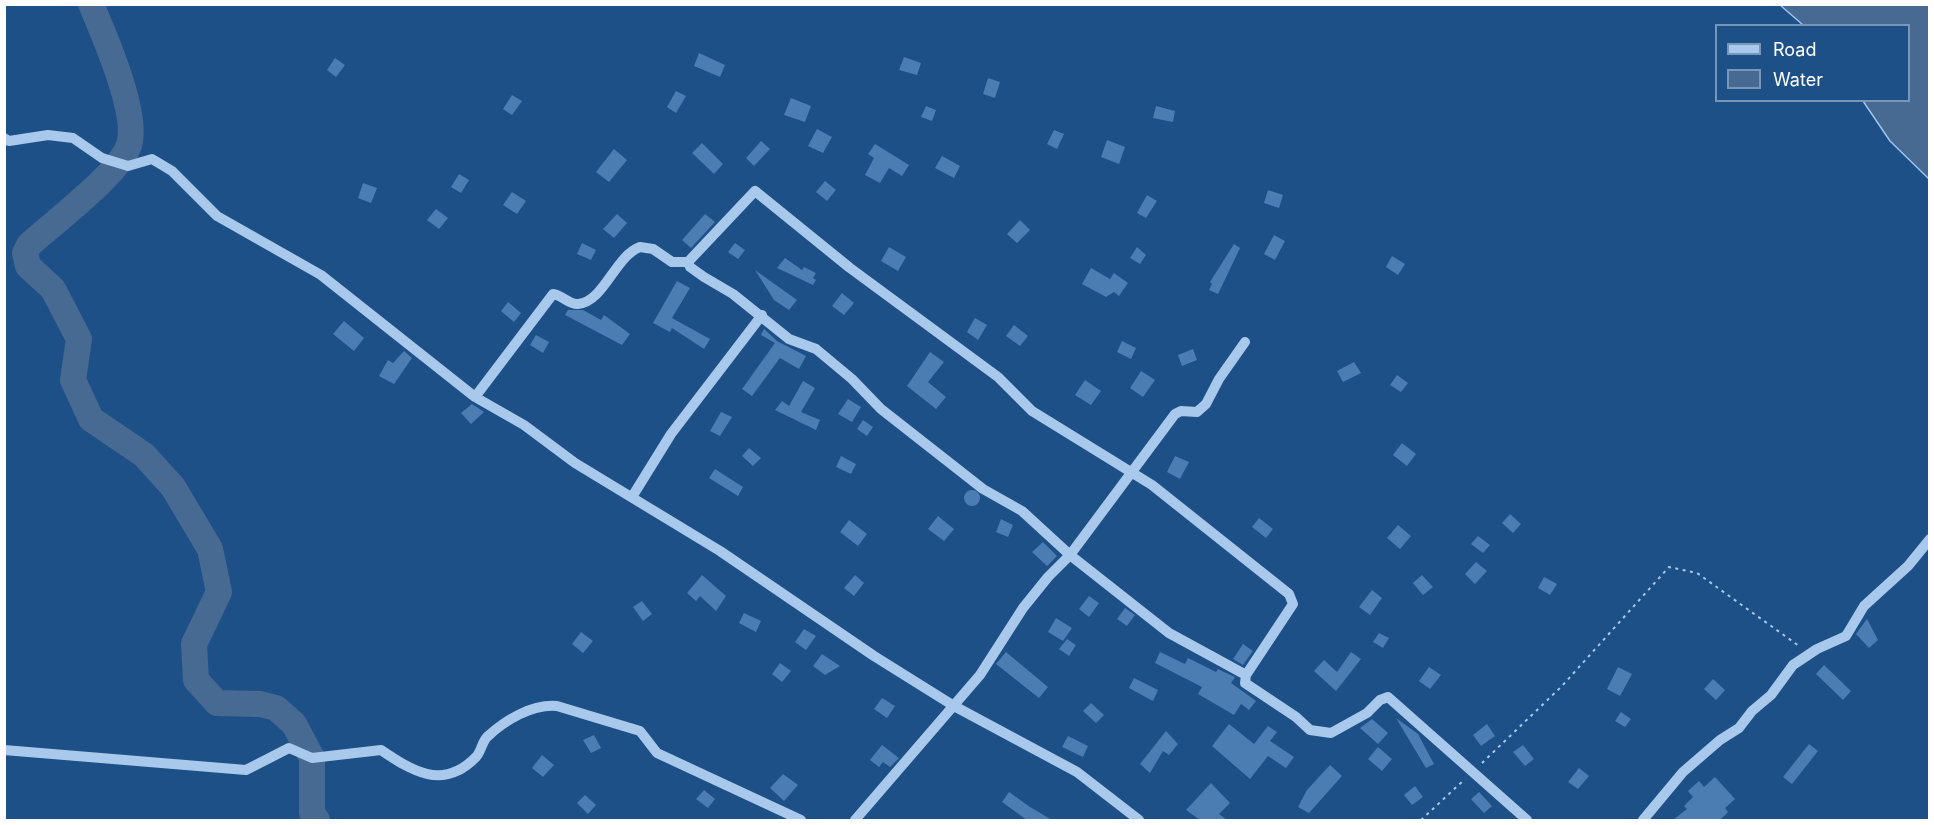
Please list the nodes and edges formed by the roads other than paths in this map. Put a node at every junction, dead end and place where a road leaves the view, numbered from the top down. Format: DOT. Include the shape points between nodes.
graph roads {
  1 [pos="4,138"];
  2 [pos="688,262"];
  3 [pos="762,315"];
  4 [pos="1245,342"];
  5 [pos="475,397"];
  6 [pos="1131,473"];
  7 [pos="632,497"];
  8 [pos="1929,539"];
  9 [pos="1070,555"];
  10 [pos="1246,675"];
  11 [pos="954,705"];
  12 [pos="4,750"];
  13 [pos="801,820"];
  14 [pos="855,820"];
  15 [pos="1139,820"];
  16 [pos="1527,820"];
  17 [pos="1642,820"];
  1 -- 5 [label="street" via="73,138 102,158 128,166 152,159 172,171 217,216 321,275"];
  2 -- 3 [label="street"];
  2 -- 5 [label="street" via="672,262 653,249 640,247 624,258 605,285 584,303 575,304 553,294"];
  2 -- 6 [label="street" via="755,191 850,268 998,377 1032,411"];
  3 -- 7 [label="street" via="671,434"];
  3 -- 9 [label="street" via="789,339 816,348 881,409 984,489 1022,511"];
  4 -- 6 [label="street" via="1206,404 1197,412 1178,412"];
  5 -- 7 [label="street"];
  6 -- 9 [label="street"];
  6 -- 10 [label="street" via="1152,485 1293,600 1286,617"];
  7 -- 11 [label="street"];
  8 -- 17 [label="street" via="1908,566 1864,606 1846,636 1793,665 1739,728 1683,772"];
  9 -- 10 [label="street" via="1169,633"];
  9 -- 11 [label="street" via="1023,608 980,675"];
  10 -- 16 [label="street" via="1245,683 1314,731 1335,732 1388,697"];
  11 -- 14 [label="street"];
  11 -- 15 [label="street" via="1077,772"];
  12 -- 13 [label="street" via="246,770 289,748 312,758 381,750 408,769 425,775 443,775 477,757 486,738 523,712 544,705 557,706 640,731 657,753"];
}
